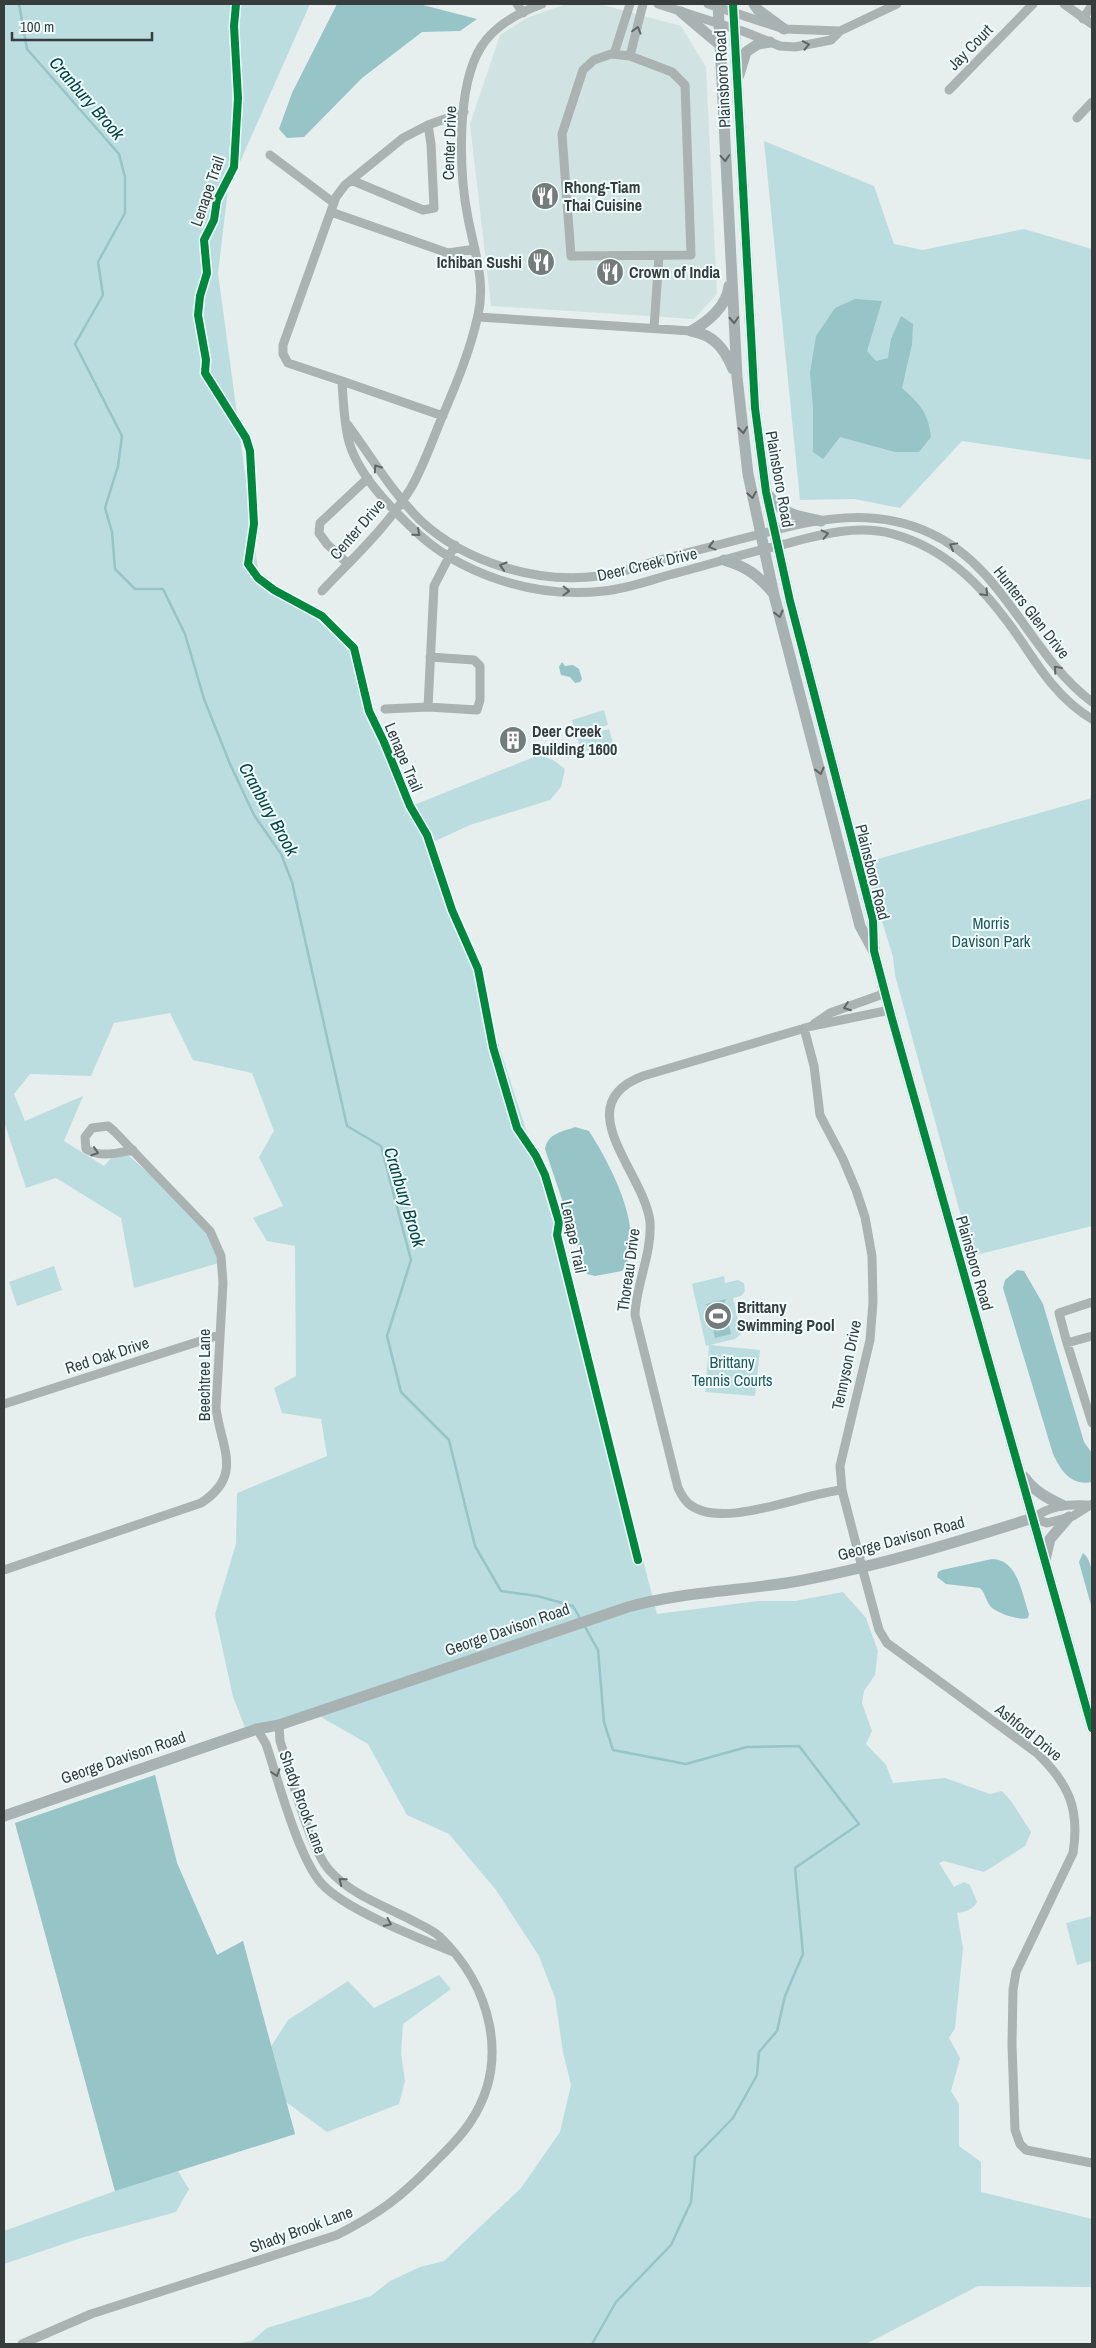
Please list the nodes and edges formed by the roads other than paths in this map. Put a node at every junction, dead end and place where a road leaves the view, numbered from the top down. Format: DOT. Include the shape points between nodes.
graph roads {
  1 [pos="517,4"];
  2 [pos="542,4"];
  3 [pos="630,4"];
  4 [pos="643,4"];
  5 [pos="658,4"];
  6 [pos="754,4"];
  7 [pos="896,4"];
  8 [pos="1033,4"];
  9 [pos="1064,4"];
  10 [pos="715,5"];
  11 [pos="1092,5"];
  12 [pos="733,8"];
  13 [pos="681,12"];
  14 [pos="523,13"];
  15 [pos="1083,19"];
  16 [pos="719,23"];
  17 [pos="1092,24"];
  18 [pos="733,28"];
  19 [pos="784,29"];
  20 [pos="840,31"];
  21 [pos="770,42"];
  22 [pos="719,44"];
  23 [pos="614,54"];
  24 [pos="630,56"];
  25 [pos="736,84"];
  26 [pos="949,90"];
  27 [pos="1092,102"];
  28 [pos="464,112"];
  29 [pos="1077,118"];
  30 [pos="428,125"];
  31 [pos="270,155"];
  32 [pos="352,180"];
  33 [pos="333,207"];
  34 [pos="475,249"];
  35 [pos="659,256"];
  36 [pos="730,266"];
  37 [pos="478,316"];
  38 [pos="654,328"];
  39 [pos="691,331"];
  40 [pos="737,377"];
  41 [pos="342,381"];
  42 [pos="443,416"];
  43 [pos="346,422"];
  44 [pos="368,478"];
  45 [pos="766,492"];
  46 [pos="403,500"];
  47 [pos="394,511"];
  48 [pos="821,520"];
  49 [pos="774,530"];
  50 [pos="760,534"];
  51 [pos="455,545"];
  52 [pos="777,546"];
  53 [pos="764,549"];
  54 [pos="448,558"];
  55 [pos="724,560"];
  56 [pos="348,563"];
  57 [pos="322,591"];
  58 [pos="774,595"];
  59 [pos="430,657"];
  60 [pos="1092,702"];
  61 [pos="428,708"];
  62 [pos="385,709"];
  63 [pos="1092,718"];
  64 [pos="874,951"];
  65 [pos="886,993"];
  66 [pos="890,1010"];
  67 [pos="808,1027"];
  68 [pos="133,1150"];
  69 [pos="1092,1302"];
  70 [pos="218,1335"];
  71 [pos="1092,1336"];
  72 [pos="1068,1343"];
  73 [pos="4,1404"];
  74 [pos="1092,1423"];
  75 [pos="1020,1471"];
  76 [pos="842,1490"];
  77 [pos="1090,1505"];
  78 [pos="1062,1506"];
  79 [pos="1069,1517"];
  80 [pos="1032,1518"];
  81 [pos="1045,1562"];
  82 [pos="862,1568"];
  83 [pos="4,1570"];
  84 [pos="279,1725"];
  85 [pos="1092,1728"];
  86 [pos="257,1729"];
  87 [pos="4,1816"];
  88 [pos="306,1821"];
  89 [pos="294,1826"];
  90 [pos="375,1903"];
  91 [pos="370,1914"];
  92 [pos="456,1953"];
  93 [pos="1092,2163"];
  94 [pos="22,2344"];
  1 -- 14 [label="street"];
  2 -- 14 [label="street, Center Drive"];
  3 -- 23 [label="street"];
  24 -- 4 [label="street, one-way"];
  5 -- 13 [label="street"];
  6 -- 19 [label="street"];
  7 -- 20 [label="street"];
  8 -- 26 [label="street, Jay Court"];
  9 -- 15 [label="street"];
  10 -- 12 [label="street"];
  10 -- 16 [label="street, Plainsboro Road"];
  11 -- 15 [label="street"];
  12 -- 18 [label="street, Plainsboro Road"];
  12 -- 19 [label="street"];
  13 -- 16 [label="street"];
  13 -- 22 [label="street"];
  14 -- 28 [label="street, Center Drive" via="494,32 481,47 472,67"];
  15 -- 17 [label="street"];
  16 -- 18 [label="street"];
  16 -- 22 [label="street, Plainsboro Road"];
  18 -- 21 [label="street"];
  18 -- 25 [label="street, Plainsboro Road"];
  19 -- 20 [label="street"];
  21 -- 20 [label="street, one-way" via="780,46 804,46 831,40"];
  21 -- 25 [label="street" via="758,44 746,52"];
  22 -- 36 [label="street, Plainsboro Road, one-way"];
  23 -- 24 [label="street"];
  23 -- 35 [label="street" via="594,60 583,70 562,134 571,256"];
  24 -- 35 [label="street" via="672,72 685,85 691,255"];
  25 -- 45 [label="street, Plainsboro Road" via="756,424"];
  27 -- 29 [label="street"];
  28 -- 30 [label="street"];
  28 -- 34 [label="street, Center Drive" via="462,186"];
  30 -- 32 [label="street" via="403,138"];
  30 -- 32 [label="street" via="432,144 434,208 423,210"];
  31 -- 33 [label="street"];
  32 -- 33 [label="street" via="345,185"];
  33 -- 34 [label="street" via="448,253"];
  33 -- 41 [label="street" via="283,345 283,354 288,363"];
  34 -- 37 [label="street, Center Drive" via="481,290"];
  35 -- 38 [label="street"];
  36 -- 39 [label="street" via="725,299 710,318"];
  36 -- 40 [label="street, Plainsboro Road, one-way"];
  37 -- 38 [label="street"];
  37 -- 42 [label="street, Center Drive"];
  38 -- 39 [label="street"];
  39 -- 40 [label="street" via="718,343"];
  40 -- 50 [label="street, Plainsboro Road, one-way" via="748,474"];
  41 -- 42 [label="street"];
  41 -- 43 [label="street"];
  42 -- 46 [label="street, Center Drive"];
  43 -- 44 [label="street, Deer Creek Drive" via="348,440"];
  46 -- 43 [label="street, Deer Creek Drive, one-way" via="377,469"];
  44 -- 47 [label="street, Deer Creek Drive"];
  44 -- 56 [label="street" via="320,523 319,533 326,544"];
  45 -- 48 [label="street" via="776,506 794,516"];
  45 -- 49 [label="street, Plainsboro Road"];
  46 -- 47 [label="street, Center Drive"];
  46 -- 51 [label="street, Deer Creek Drive" via="421,520"];
  47 -- 54 [label="street, Deer Creek Drive, one-way"];
  47 -- 56 [label="street, Center Drive"];
  48 -- 49 [label="street, Hunters Glen Drive"];
  60 -- 48 [label="street, Hunters Glen Drive, one-way" via="1074,688 1052,663 1002,593 963,551 929,532 900,523 844,516"];
  49 -- 50 [label="street, Deer Creek Drive"];
  49 -- 52 [label="street, Plainsboro Road"];
  50 -- 51 [label="street, Deer Creek Drive, one-way" via="600,576 581,577 547,577 519,571 485,560"];
  50 -- 53 [label="street, Plainsboro Road"];
  51 -- 54 [label="street"];
  52 -- 53 [label="street, Hunters Glen Drive"];
  52 -- 63 [label="street, Hunters Glen Drive, one-way" via="837,532 864,530 892,534 929,548 968,574 992,600 1046,677 1066,699"];
  52 -- 64 [label="street, Plainsboro Road" via="873,920"];
  53 -- 55 [label="street, Deer Creek Drive"];
  53 -- 58 [label="street, Plainsboro Road"];
  54 -- 55 [label="street, Deer Creek Drive, one-way" via="484,575 525,586 586,592 604,592"];
  54 -- 59 [label="street" via="434,586"];
  55 -- 58 [label="street" via="743,566 758,576"];
  56 -- 57 [label="street, Center Drive"];
  58 -- 64 [label="street, Plainsboro Road, one-way" via="860,926"];
  59 -- 61 [label="street"];
  59 -- 61 [label="street" via="474,660 480,666 480,700 477,710"];
  61 -- 62 [label="street"];
  64 -- 65 [label="street, Plainsboro Road"];
  65 -- 66 [label="street, Plainsboro Road"];
  65 -- 67 [label="street, Thoreau Drive, one-way" via="830,1013"];
  66 -- 67 [label="street, Thoreau Drive"];
  66 -- 75 [label="street, Plainsboro Road"];
  67 -- 76 [label="street, Tennyson Drive" via="820,1115 844,1159 856,1190 872,1256 870,1340 842,1451"];
  67 -- 76 [label="street, Thoreau Drive" via="632,1080 612,1100 609,1120 614,1141 647,1206 649,1244 635,1315 678,1488 684,1498 705,1511 735,1513"];
  68 -- 68 [label="street, Beechtree Lane, one-way" via="108,1126 92,1128 85,1137 86,1149 92,1153"];
  68 -- 70 [label="street, Beechtree Lane" via="210,1232 221,1256 223,1283"];
  69 -- 72 [label="street" via="1059,1313"];
  70 -- 73 [label="street, Red Oak Drive"];
  70 -- 83 [label="street, Beechtree Lane" via="216,1408 228,1464 226,1478 214,1494 201,1503"];
  71 -- 72 [label="street"];
  72 -- 74 [label="street"];
  75 -- 78 [label="street" via="1030,1485"];
  75 -- 80 [label="street, Plainsboro Road"];
  76 -- 82 [label="street, Tennyson Drive"];
  77 -- 78 [label="street"];
  77 -- 79 [label="street"];
  78 -- 80 [label="street" via="1044,1510"];
  79 -- 80 [label="street" via="1048,1523"];
  79 -- 81 [label="street" via="1050,1539"];
  80 -- 81 [label="street, Plainsboro Road"];
  80 -- 82 [label="street, George Davison Road"];
  81 -- 85 [label="street, Plainsboro Road"];
  82 -- 84 [label="street, George Davison Road" via="775,1585 668,1597 594,1617"];
  82 -- 93 [label="street, Ashford Drive" via="879,1630 887,1643 1053,1768 1074,1807 1076,1832 1073,1853 1016,1972 1012,2045 1015,2130 1026,2150"];
  84 -- 86 [label="street, George Davison Road"];
  84 -- 88 [label="street, Shady Brook Lane" via="280,1742"];
  86 -- 87 [label="street, George Davison Road"];
  86 -- 89 [label="street, Shady Brook Lane, one-way" via="266,1744"];
  88 -- 89 [label="street"];
  90 -- 88 [label="street, Shady Brook Lane, one-way" via="329,1870"];
  89 -- 91 [label="street, Shady Brook Lane" via="307,1860 320,1882 336,1897"];
  90 -- 91 [label="street"];
  90 -- 92 [label="street, Shady Brook Lane" via="438,1935"];
  91 -- 92 [label="street, Shady Brook Lane, one-way"];
  92 -- 94 [label="street, Shady Brook Lane" via="481,1993 492,2032 488,2085 461,2135 398,2198 374,2217 337,2235 91,2314"];
}
